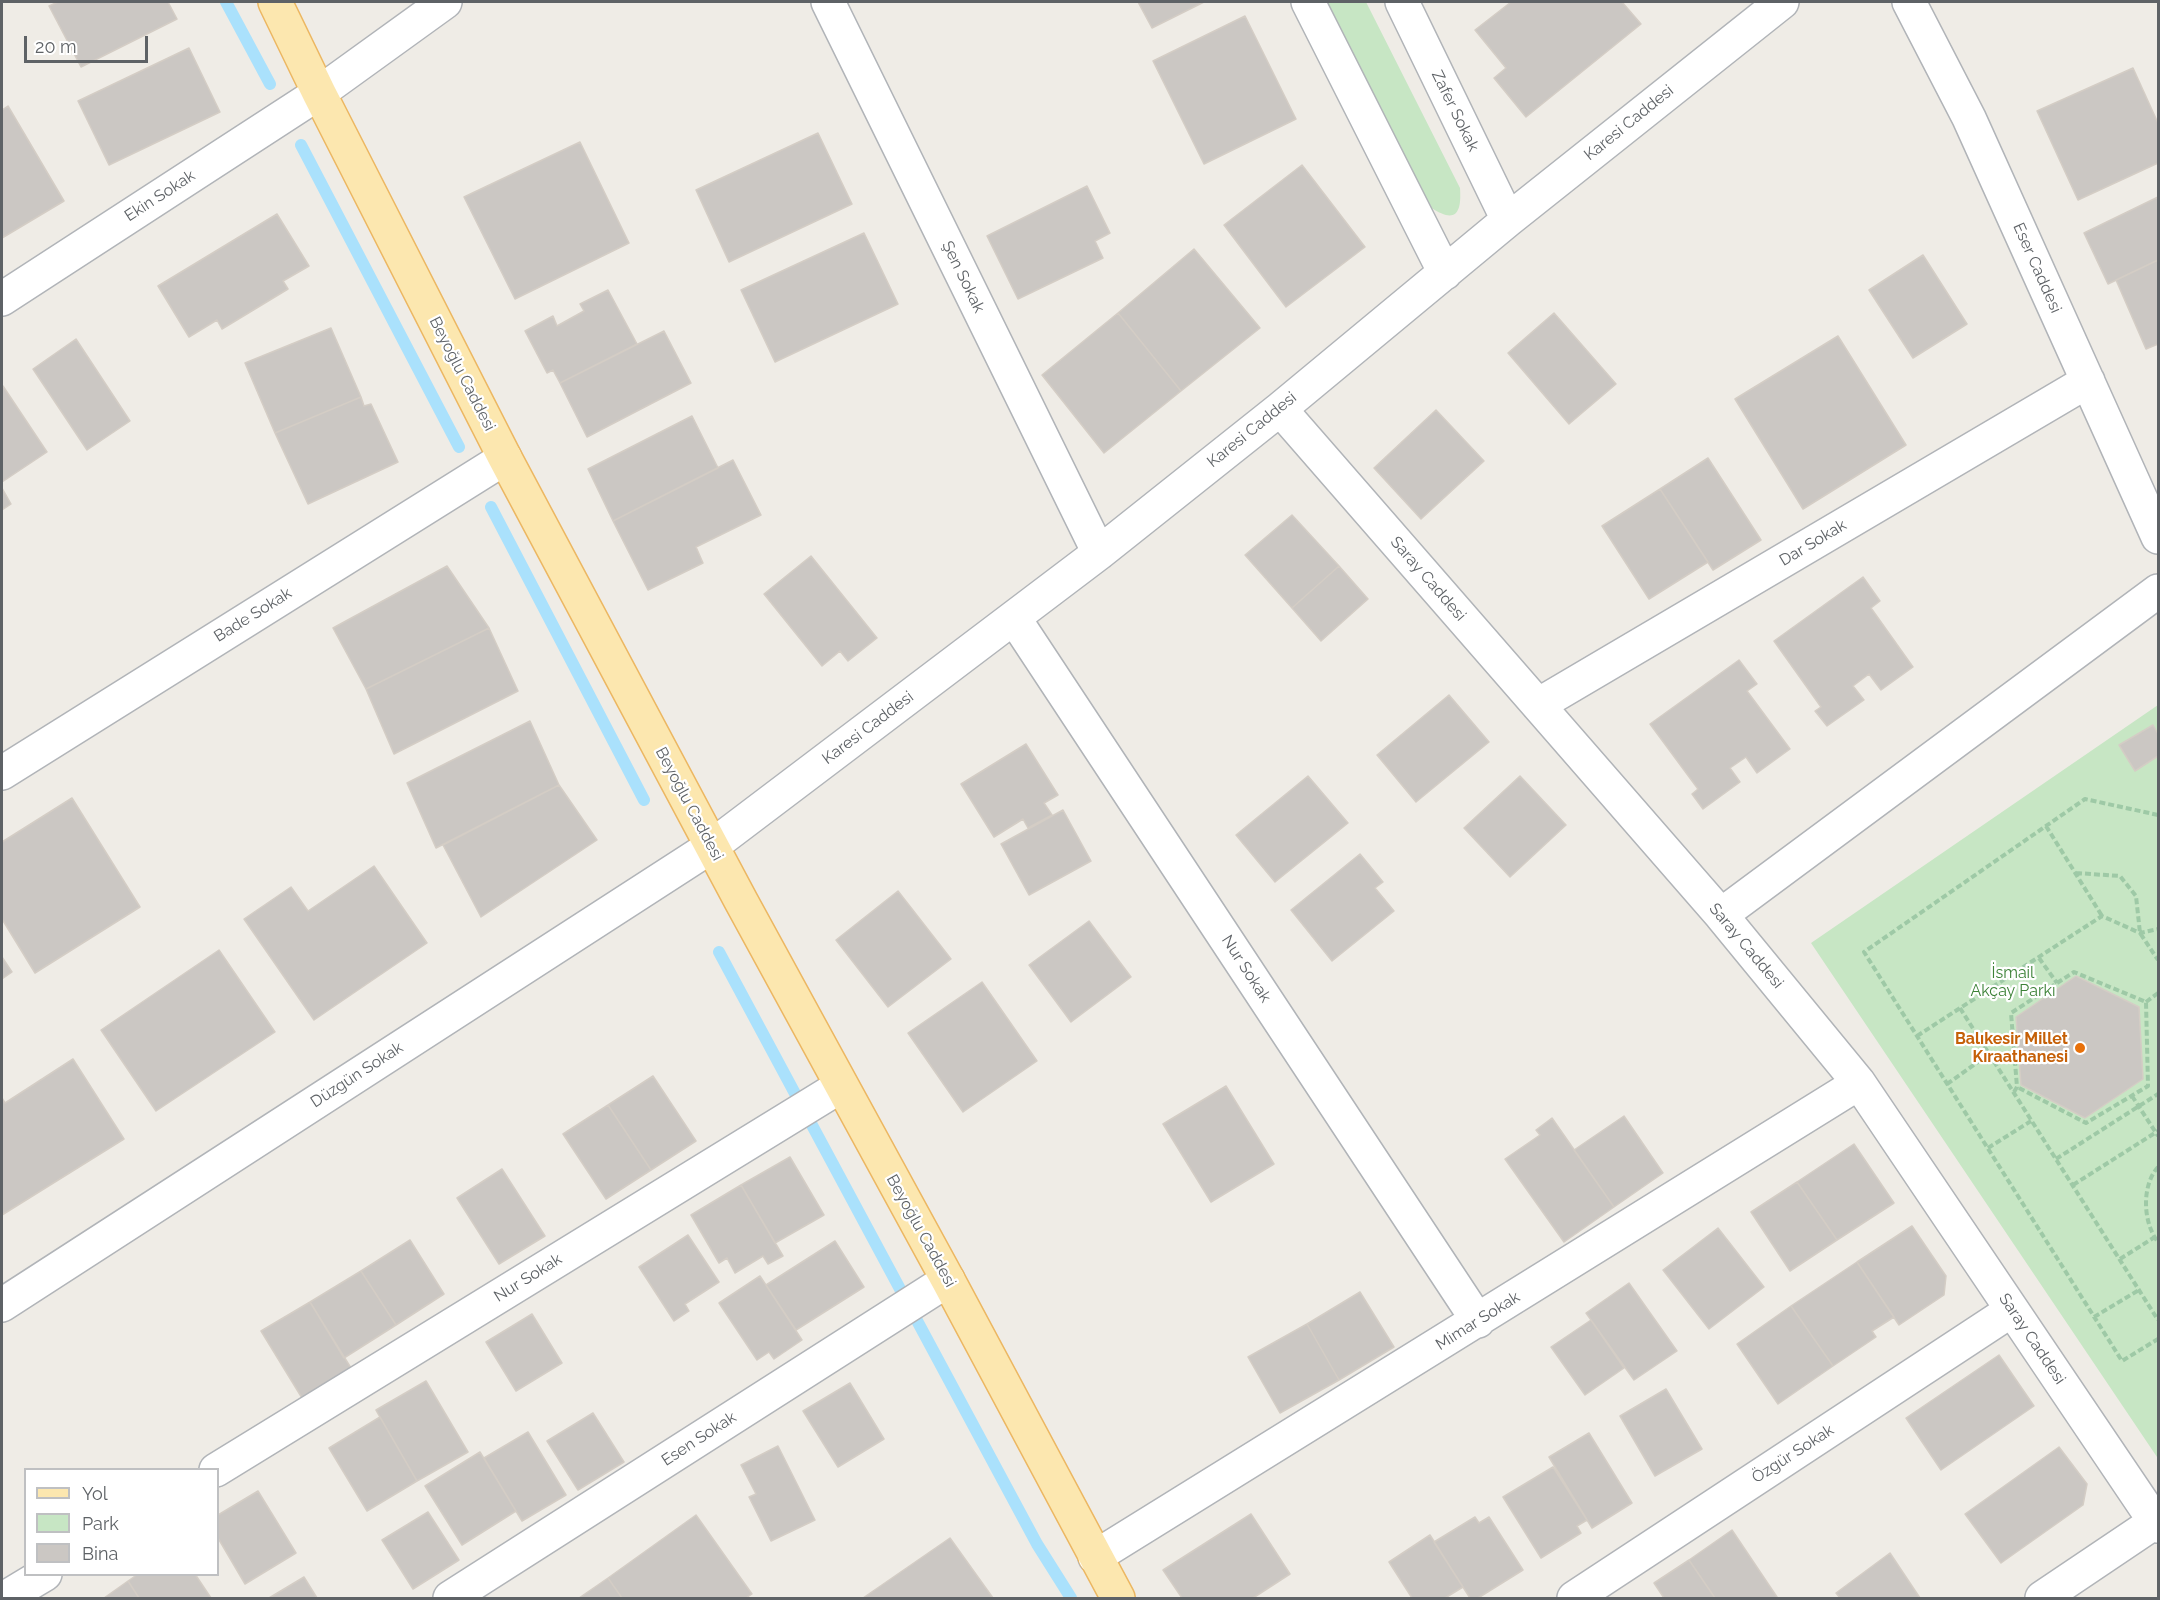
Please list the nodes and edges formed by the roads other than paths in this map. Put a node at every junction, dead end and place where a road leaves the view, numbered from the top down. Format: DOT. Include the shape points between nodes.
graph roads {
  1 [pos="275,2"];
  2 [pos="445,2"];
  3 [pos="828,2"];
  4 [pos="1308,2"];
  5 [pos="1402,2"];
  6 [pos="1782,2"];
  7 [pos="1909,2"];
  8 [pos="319,93"];
  9 [pos="1508,220"];
  10 [pos="1445,273"];
  11 [pos="2,299"];
  12 [pos="2088,381"];
  13 [pos="1280,409"];
  14 [pos="505,458"];
  15 [pos="2158,537"];
  16 [pos="1099,553"];
  17 [pos="2158,591"];
  18 [pos="1014,618"];
  19 [pos="1538,705"];
  20 [pos="2,773"];
  21 [pos="712,846"];
  22 [pos="1721,915"];
  23 [pos="1859,1083"];
  24 [pos="831,1092"];
  25 [pos="937,1287"];
  26 [pos="2,1305"];
  27 [pos="2012,1310"];
  28 [pos="1478,1321"];
  29 [pos="219,1468"];
  30 [pos="2158,1523"];
  31 [pos="1095,1557"];
  32 [pos="43,1576"];
  33 [pos="5,1599"];
  34 [pos="450,1599"];
  35 [pos="1118,1599"];
  36 [pos="1574,1599"];
  37 [pos="2042,1599"];
  1 -- 8 [label="main road, Beyoğlu Caddesi"];
  2 -- 8 [label="street, Ekin Sokak"];
  3 -- 16 [label="street, Şen Sokak"];
  4 -- 10 [label="street"];
  5 -- 9 [label="street, Zafer Sokak"];
  6 -- 9 [label="street, Karesi Caddesi"];
  7 -- 12 [label="street, Eser Caddesi" via="1969,118"];
  8 -- 11 [label="street, Ekin Sokak"];
  8 -- 14 [label="main road, Beyoğlu Caddesi"];
  9 -- 10 [label="street, Karesi Caddesi"];
  10 -- 13 [label="street, Karesi Caddesi"];
  12 -- 15 [label="street, Eser Caddesi"];
  12 -- 19 [label="street, Dar Sokak"];
  13 -- 16 [label="street, Karesi Caddesi"];
  13 -- 19 [label="street, Saray Caddesi"];
  14 -- 20 [label="street, Bade Sokak"];
  14 -- 21 [label="main road, Beyoğlu Caddesi"];
  16 -- 18 [label="street, Karesi Caddesi"];
  17 -- 22 [label="street"];
  18 -- 21 [label="street, Karesi Caddesi"];
  18 -- 28 [label="street, Nur Sokak"];
  19 -- 22 [label="street, Saray Caddesi"];
  21 -- 24 [label="main road, Beyoğlu Caddesi"];
  21 -- 26 [label="street, Düzgün Sokak"];
  22 -- 23 [label="street, Saray Caddesi"];
  23 -- 27 [label="street, Saray Caddesi"];
  23 -- 28 [label="street, Mimar Sokak"];
  24 -- 25 [label="main road, Beyoğlu Caddesi"];
  24 -- 29 [label="street, Nur Sokak"];
  25 -- 31 [label="main road, Beyoğlu Caddesi"];
  25 -- 34 [label="street, Esen Sokak"];
  27 -- 30 [label="street, Saray Caddesi"];
  27 -- 36 [label="street, Özgür Sokak"];
  28 -- 31 [label="street, Mimar Sokak"];
  30 -- 37 [label="street"];
  31 -- 35 [label="main road, Beyoğlu Caddesi"];
  32 -- 33 [label="street"];
}
